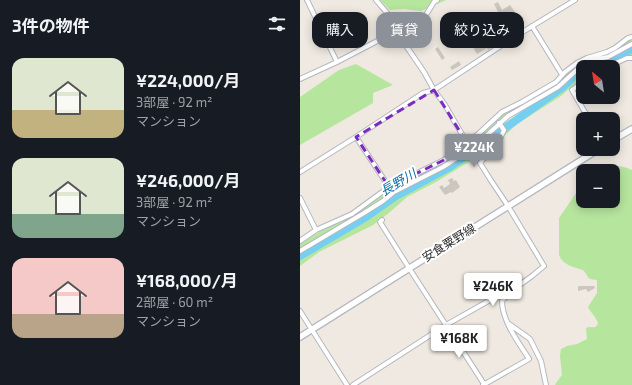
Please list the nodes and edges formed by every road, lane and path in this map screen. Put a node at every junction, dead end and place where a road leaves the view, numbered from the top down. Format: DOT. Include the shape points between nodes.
graph roads {
  1 [pos="307,0"];
  2 [pos="376,0"];
  3 [pos="437,0"];
  4 [pos="575,0"];
  5 [pos="386,12"];
  6 [pos="428,12"];
  7 [pos="532,26"];
  8 [pos="632,37"];
  9 [pos="376,42"];
  10 [pos="632,44"];
  11 [pos="408,48"];
  12 [pos="632,58"];
  13 [pos="602,60"];
  14 [pos="620,61"];
  15 [pos="337,62"];
  16 [pos="576,71"];
  17 [pos="561,73"];
  18 [pos="300,79"];
  19 [pos="576,87"];
  20 [pos="434,90"];
  21 [pos="576,97"];
  22 [pos="500,124"];
  23 [pos="632,129"];
  24 [pos="620,136"];
  25 [pos="356,137"];
  26 [pos="467,143"];
  27 [pos="588,156"];
  28 [pos="300,172"];
  29 [pos="389,187"];
  30 [pos="300,198"];
  31 [pos="508,206"];
  32 [pos="382,220"];
  33 [pos="316,230"];
  34 [pos="300,241"];
  35 [pos="300,251"];
  36 [pos="409,268"];
  37 [pos="532,276"];
  38 [pos="300,311"];
  39 [pos="507,322"];
  40 [pos="446,325"];
  41 [pos="311,330"];
  42 [pos="300,337"];
  43 [pos="347,385"];
  44 [pos="353,385"];
  45 [pos="484,385"];
  46 [pos="546,385"];
  1 -- 15 [label="street"];
  2 -- 5 [label="street"];
  3 -- 6 [label="street"];
  4 -- 7 [label="street"];
  7 -- 17 [label="street"];
  7 -- 20 [label="street"];
  8 -- 26 [label="street" via="607,52 577,63 556,82 502,112"];
  9 -- 15 [label="street"];
  10 -- 13 [label="street"];
  11 -- 20 [label="street"];
  12 -- 14 [label="street"];
  15 -- 18 [label="street"];
  16 -- 22 [label="street" via="558,87 508,116"];
  19 -- 21 [label="street" via="572,90"];
  20 -- 25 [label="street"];
  20 -- 26 [label="street"];
  22 -- 31 [label="street" via="504,130 499,141 480,162"];
  22 -- 35 [label="street" via="443,167 394,192 364,214"];
  23 -- 24 [label="main road"];
  25 -- 28 [label="street"];
  25 -- 29 [label="street"];
  26 -- 29 [label="street" via="444,160"];
  27 -- 31 [label="main road, 安食粟野線"];
  29 -- 33 [label="street" via="352,214"];
  30 -- 33 [label="street"];
  31 -- 36 [label="main road, 安食粟野線"];
  31 -- 37 [label="street" via="544,266"];
  32 -- 36 [label="street" via="380,222"];
  33 -- 34 [label="street"];
  36 -- 40 [label="street"];
  36 -- 41 [label="main road, 安食粟野線"];
  37 -- 39 [label="street" via="502,301"];
  37 -- 40 [label="street"];
  38 -- 41 [label="street"];
  39 -- 45 [label="street" via="529,359"];
  39 -- 46 [label="street" via="530,339 542,361"];
  40 -- 44 [label="street"];
  40 -- 45 [label="street"];
  41 -- 42 [label="main road, 安食粟野線"];
  41 -- 43 [label="street"];
}
